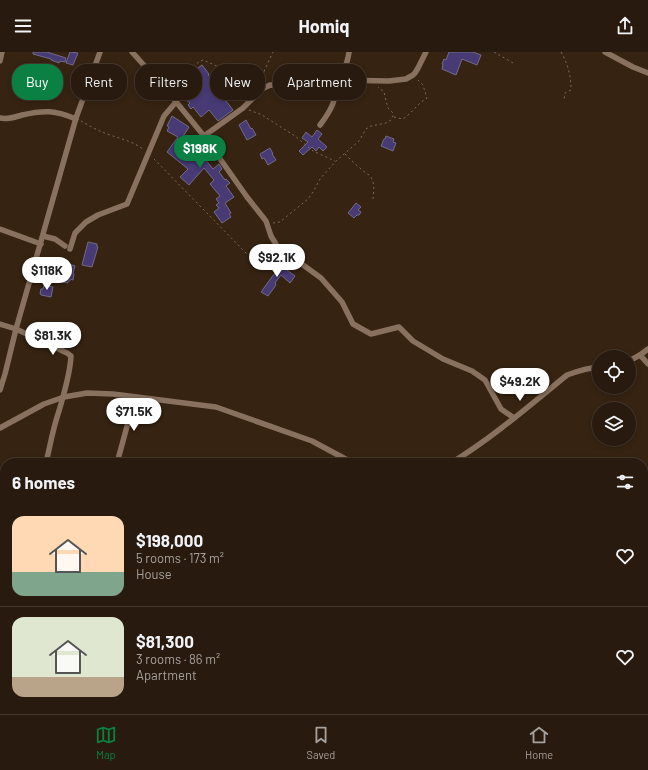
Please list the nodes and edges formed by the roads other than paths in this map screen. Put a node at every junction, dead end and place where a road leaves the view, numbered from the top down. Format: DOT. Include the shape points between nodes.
graph roads {
  1 [pos="2,52"];
  2 [pos="100,52"];
  3 [pos="132,52"];
  4 [pos="349,52"];
  5 [pos="426,52"];
  6 [pos="605,52"];
  7 [pos="0,61"];
  8 [pos="347,64"];
  9 [pos="648,73"];
  10 [pos="366,81"];
  11 [pos="273,85"];
  12 [pos="334,100"];
  13 [pos="176,102"];
  14 [pos="0,118"];
  15 [pos="76,119"];
  16 [pos="320,125"];
  17 [pos="204,136"];
  18 [pos="0,229"];
  19 [pos="43,236"];
  20 [pos="41,244"];
  21 [pos="0,324"];
  22 [pos="16,329"];
  23 [pos="648,349"];
  24 [pos="640,355"];
  25 [pos="636,357"];
  26 [pos="648,364"];
  27 [pos="592,368"];
  28 [pos="0,390"];
  29 [pos="64,397"];
  30 [pos="135,397"];
  31 [pos="514,418"];
  32 [pos="0,428"];
  33 [pos="47,458"];
  34 [pos="117,458"];
  35 [pos="344,458"];
  36 [pos="459,458"];
  1 -- 7 [label="street"];
  2 -- 15 [label="street"];
  3 -- 13 [label="street"];
  4 -- 8 [label="street"];
  5 -- 10 [label="street" via="415,73 406,79"];
  6 -- 9 [label="street"];
  11 -- 17 [label="street" via="262,89 243,108"];
  12 -- 16 [label="street"];
  13 -- 17 [label="street"];
  13 -- 19 [label="street" via="164,116 127,204 86,222 75,233 68,248 55,239"];
  14 -- 15 [label="street" via="46,111"];
  15 -- 19 [label="street"];
  17 -- 31 [label="street" via="266,221 277,246 322,278 342,302 353,324 371,334 399,327 413,341 485,380 501,409"];
  18 -- 20 [label="street"];
  19 -- 20 [label="street"];
  20 -- 22 [label="street"];
  21 -- 22 [label="street"];
  22 -- 28 [label="street"];
  22 -- 29 [label="street" via="71,356"];
  23 -- 24 [label="street"];
  24 -- 25 [label="street"];
  24 -- 26 [label="street"];
  27 -- 31 [label="street" via="567,375"];
  29 -- 30 [label="street" via="87,393"];
  29 -- 32 [label="street" via="44,404"];
  29 -- 33 [label="street" via="58,411"];
  30 -- 34 [label="street"];
  30 -- 35 [label="street" via="216,407 312,441"];
  31 -- 36 [label="street"];
}
